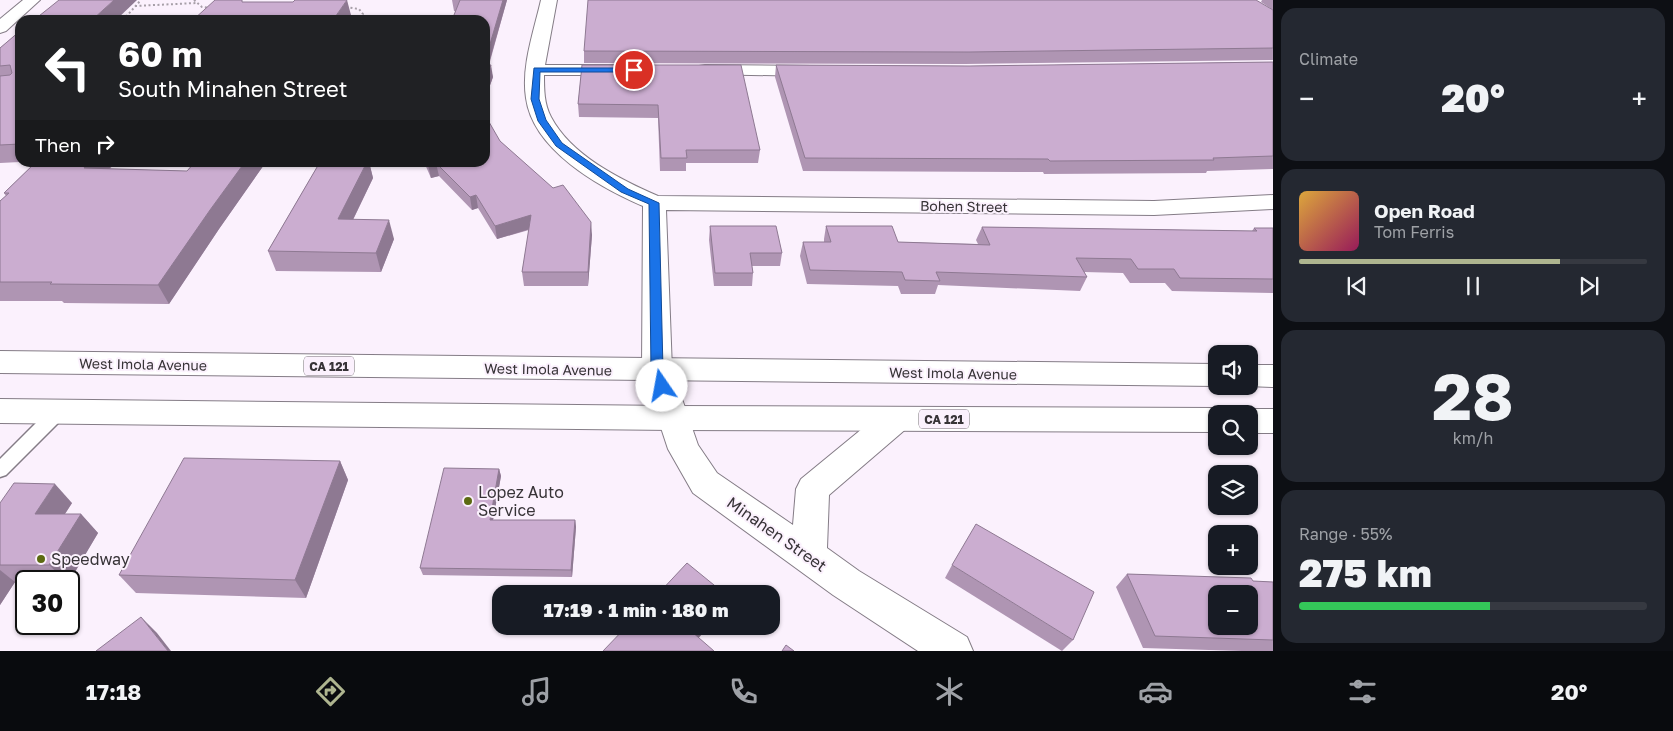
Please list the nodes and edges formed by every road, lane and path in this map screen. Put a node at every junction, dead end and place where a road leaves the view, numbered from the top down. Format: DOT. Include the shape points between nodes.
graph roads {
  1 [pos="32,0"];
  2 [pos="141,0"];
  3 [pos="194,0"];
  4 [pos="549,0"];
  5 [pos="196,3"];
  6 [pos="135,6"];
  7 [pos="339,7"];
  8 [pos="211,8"];
  9 [pos="216,9"];
  10 [pos="208,12"];
  11 [pos="127,15"];
  12 [pos="362,15"];
  13 [pos="0,28"];
  14 [pos="536,70"];
  15 [pos="636,70"];
  16 [pos="686,70"];
  17 [pos="826,71"];
  18 [pos="1273,202"];
  19 [pos="654,203"];
  20 [pos="0,362"];
  21 [pos="657,370"];
  22 [pos="1208,375"];
  23 [pos="1258,376"];
  24 [pos="1273,376"];
  25 [pos="0,411"];
  26 [pos="59,411"];
  27 [pos="672,418"];
  28 [pos="896,419"];
  29 [pos="1208,420"];
  30 [pos="1258,421"];
  31 [pos="1273,421"];
  32 [pos="0,470"];
  33 [pos="808,557"];
  34 [pos="953,651"];
  1 -- 13 [label="street"];
  2 -- 6 [label="path"];
  3 -- 5 [label="path"];
  4 -- 14 [label="street"];
  5 -- 6 [label="path"];
  5 -- 8 [label="path"];
  6 -- 11 [label="path"];
  7 -- 12 [label="path" via="359,10"];
  8 -- 9 [label="path"];
  8 -- 10 [label="path"];
  14 -- 15 [label="street"];
  14 -- 19 [label="street" via="535,99 542,121 559,144 624,190"];
  16 -- 17 [label="street"];
  18 -- 19 [label="street, Bohen Street" via="1154,208"];
  19 -- 21 [label="street, Minahen Street"];
  20 -- 21 [label="street, West Imola Avenue / CA 121"];
  21 -- 22 [label="street, West Imola Avenue / CA 121"];
  21 -- 27 [label="street, Minahen Street"];
  23 -- 24 [label="street"];
  25 -- 26 [label="street, CA 121"];
  26 -- 27 [label="street, CA 121"];
  26 -- 32 [label="lane"];
  27 -- 28 [label="street, CA 121"];
  27 -- 33 [label="street, Minahen Street" via="684,449 705,483"];
  28 -- 29 [label="street, CA 121"];
  28 -- 33 [label="street" via="813,489"];
  30 -- 31 [label="street"];
  33 -- 34 [label="street, Minahen Street"];
}
